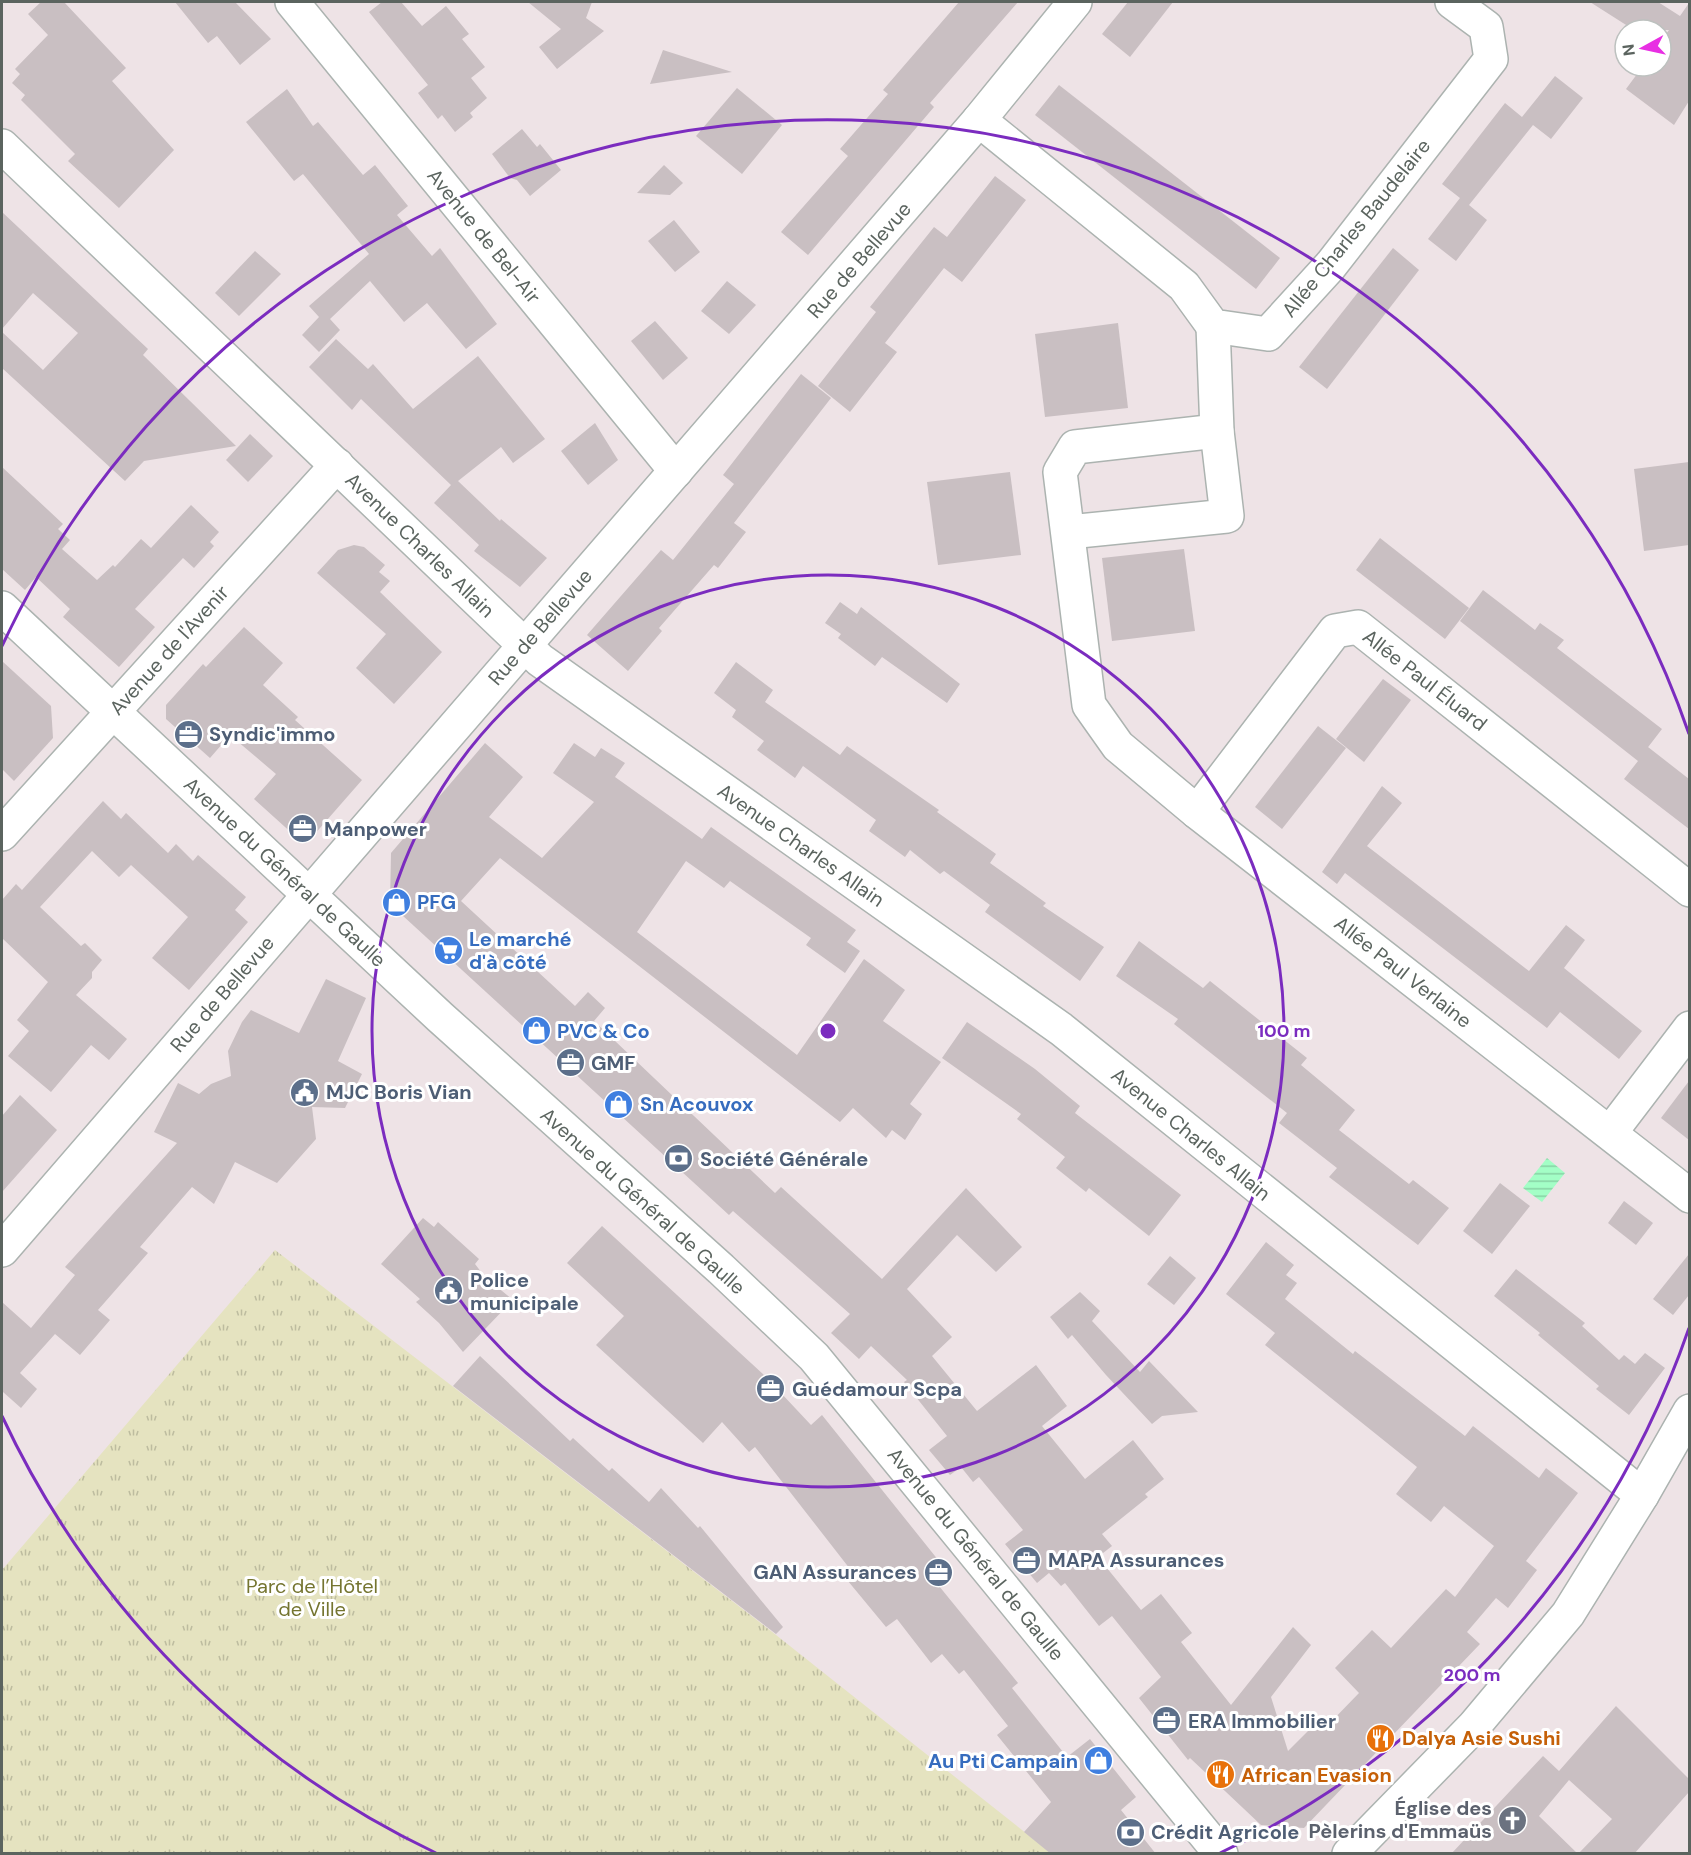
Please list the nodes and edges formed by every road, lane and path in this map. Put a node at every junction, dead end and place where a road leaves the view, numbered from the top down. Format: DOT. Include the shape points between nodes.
graph roads {
  1 [pos="292,2"];
  2 [pos="1075,2"];
  3 [pos="1452,2"];
  4 [pos="979,120"];
  5 [pos="2,146"];
  6 [pos="1213,326"];
  7 [pos="1217,431"];
  8 [pos="337,465"];
  9 [pos="676,471"];
  10 [pos="1069,532"];
  11 [pos="2,608"];
  12 [pos="524,644"];
  13 [pos="112,712"];
  14 [pos="1197,812"];
  15 [pos="2,834"];
  16 [pos="1689,890"];
  17 [pos="308,895"];
  18 [pos="1689,1028"];
  19 [pos="1610,1133"];
  20 [pos="1689,1196"];
  21 [pos="2,1250"];
  22 [pos="1689,1411"];
  23 [pos="1642,1495"];
  24 [pos="1221,1854"];
  25 [pos="1349,1854"];
  1 -- 9 [label="street, Avenue de Bel-Air"];
  2 -- 4 [label="street, Rue de Bellevue"];
  3 -- 6 [label="street, Allée Charles Baudelaire" via="1486,27 1491,59 1331,265 1268,334"];
  4 -- 6 [label="street" via="1184,286"];
  4 -- 9 [label="street, Rue de Bellevue"];
  5 -- 8 [label="street, Avenue Charles Allain"];
  6 -- 7 [label="street"];
  7 -- 10 [label="street, Allée Paul Verlaine" via="1076,447 1060,471"];
  7 -- 10 [label="street" via="1227,516"];
  8 -- 12 [label="street, Avenue Charles Allain"];
  8 -- 13 [label="street, Avenue de l'Avenir"];
  9 -- 12 [label="street, Rue de Bellevue"];
  10 -- 14 [label="street, Allée Paul Verlaine" via="1089,705 1118,746"];
  11 -- 13 [label="street, Avenue du Général de Gaulle"];
  12 -- 17 [label="street, Rue de Bellevue"];
  12 -- 23 [label="street, Avenue Charles Allain" via="540,660 1060,1029"];
  13 -- 15 [label="street, Avenue de l'Avenir"];
  13 -- 17 [label="street, Avenue du Général de Gaulle"];
  14 -- 16 [label="street, Allée Paul Éluard" via="1335,631 1358,627"];
  14 -- 19 [label="street, Allée Paul Verlaine"];
  17 -- 21 [label="street, Rue de Bellevue"];
  17 -- 24 [label="street, Avenue du Général de Gaulle" via="814,1357"];
  18 -- 19 [label="street"];
  19 -- 20 [label="street, Allée Paul Verlaine"];
  22 -- 23 [label="street"];
  23 -- 25 [label="street" via="1568,1614 1474,1726"];
}
